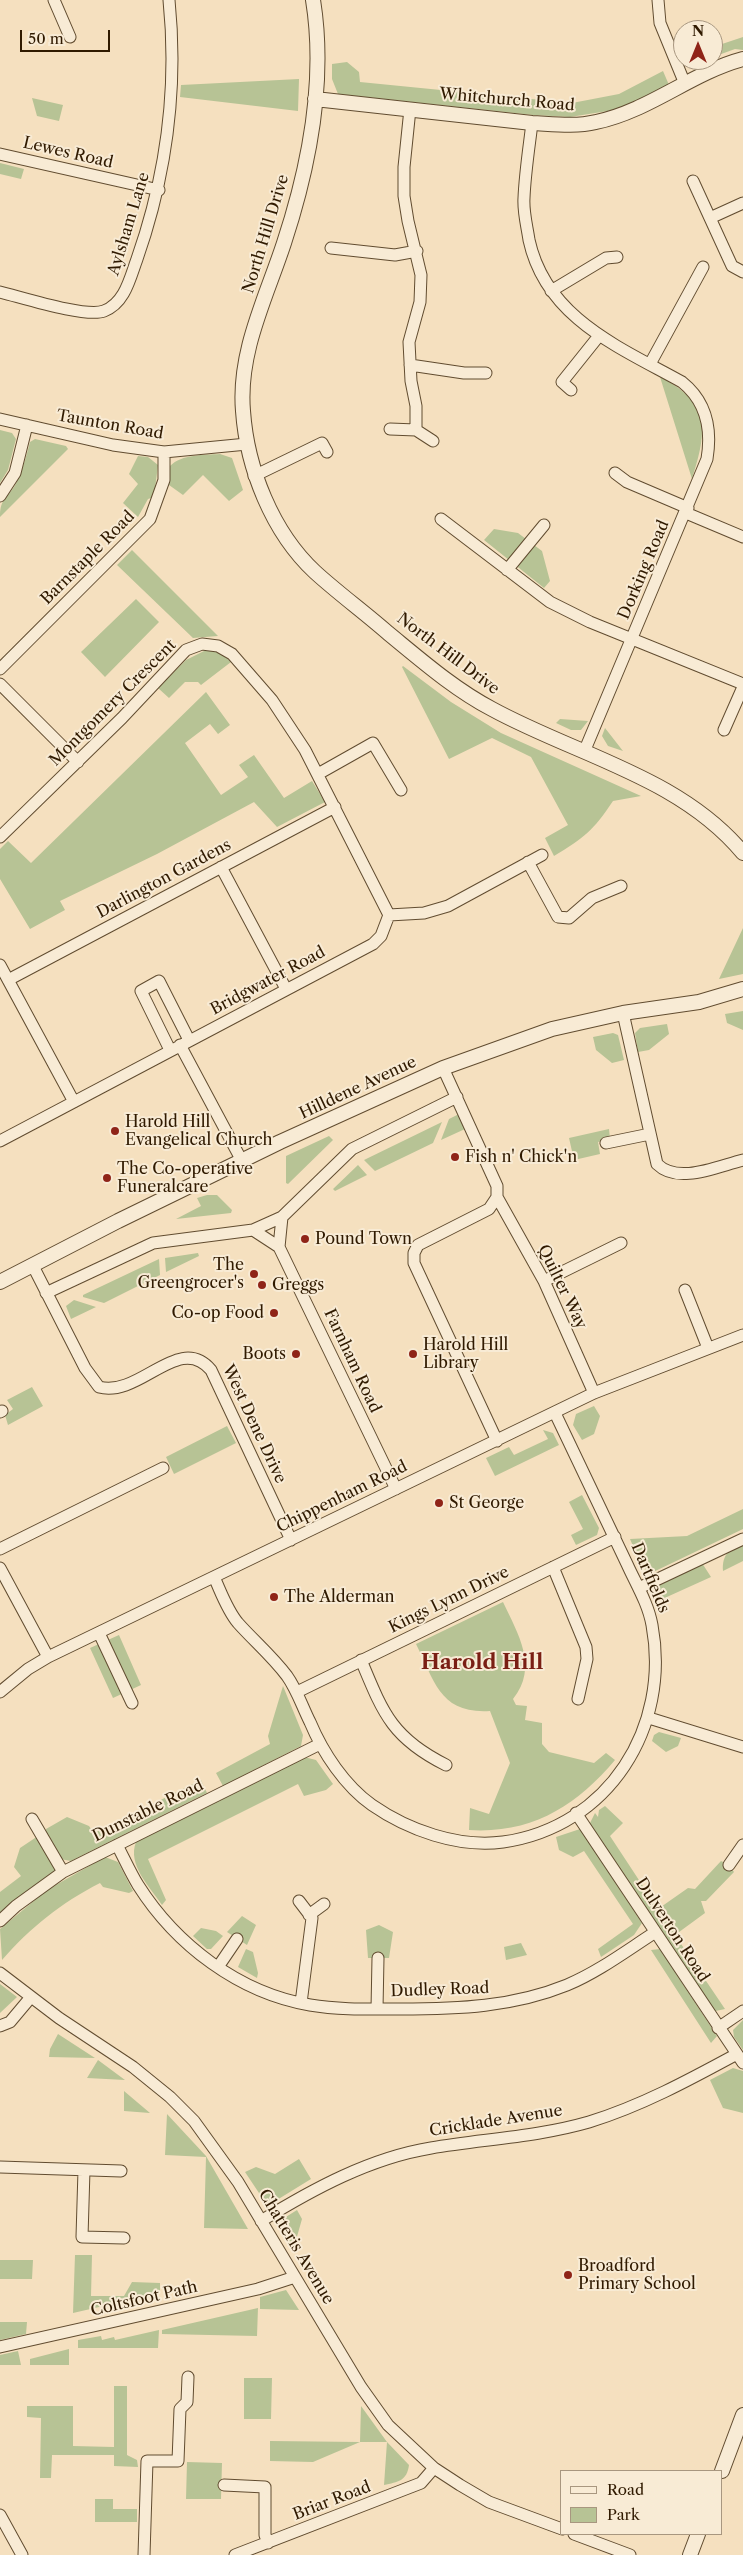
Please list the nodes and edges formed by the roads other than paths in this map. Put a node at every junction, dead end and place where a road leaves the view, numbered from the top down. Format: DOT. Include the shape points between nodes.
graph roads {
  1 [pos="54,0"];
  2 [pos="169,0"];
  3 [pos="313,0"];
  4 [pos="658,0"];
  5 [pos="70,37"];
  6 [pos="743,59"];
  7 [pos="685,84"];
  8 [pos="315,99"];
  9 [pos="410,109"];
  10 [pos="532,123"];
  11 [pos="0,154"];
  12 [pos="693,181"];
  13 [pos="159,190"];
  14 [pos="743,204"];
  15 [pos="710,218"];
  16 [pos="331,248"];
  17 [pos="417,251"];
  18 [pos="617,257"];
  19 [pos="703,267"];
  20 [pos="743,272"];
  21 [pos="551,291"];
  22 [pos="0,292"];
  23 [pos="598,336"];
  24 [pos="650,364"];
  25 [pos="410,365"];
  26 [pos="486,373"];
  27 [pos="571,390"];
  28 [pos="0,419"];
  29 [pos="27,425"];
  30 [pos="390,428"];
  31 [pos="416,430"];
  32 [pos="433,441"];
  33 [pos="247,444"];
  34 [pos="164,452"];
  35 [pos="327,452"];
  36 [pos="615,473"];
  37 [pos="254,476"];
  38 [pos="0,496"];
  39 [pos="687,511"];
  40 [pos="441,519"];
  41 [pos="544,525"];
  42 [pos="743,537"];
  43 [pos="507,570"];
  44 [pos="633,639"];
  45 [pos="0,669"];
  46 [pos="0,684"];
  47 [pos="743,685"];
  48 [pos="724,730"];
  49 [pos="584,752"];
  50 [pos="78,762"];
  51 [pos="318,774"];
  52 [pos="401,790"];
  53 [pos="335,807"];
  54 [pos="0,837"];
  55 [pos="743,854"];
  56 [pos="542,855"];
  57 [pos="528,862"];
  58 [pos="221,867"];
  59 [pos="621,886"];
  60 [pos="389,915"];
  61 [pos="0,965"];
  62 [pos="8,980"];
  63 [pos="286,989"];
  64 [pos="743,989"];
  65 [pos="723,996"];
  66 [pos="743,996"];
  67 [pos="623,1013"];
  68 [pos="180,1045"];
  69 [pos="443,1068"];
  70 [pos="457,1096"];
  71 [pos="74,1102"];
  72 [pos="650,1134"];
  73 [pos="0,1141"];
  74 [pos="606,1143"];
  75 [pos="743,1160"];
  76 [pos="242,1161"];
  77 [pos="497,1196"];
  78 [pos="282,1217"];
  79 [pos="253,1230"];
  80 [pos="621,1243"];
  81 [pos="279,1247"];
  82 [pos="33,1266"];
  83 [pos="544,1281"];
  84 [pos="0,1282"];
  85 [pos="685,1290"];
  86 [pos="46,1293"];
  87 [pos="743,1334"];
  88 [pos="708,1348"];
  89 [pos="594,1393"];
  90 [pos="555,1413"];
  91 [pos="497,1441"];
  92 [pos="163,1468"];
  93 [pos="396,1489"];
  94 [pos="615,1537"];
  95 [pos="743,1538"];
  96 [pos="291,1540"];
  97 [pos="0,1549"];
  98 [pos="553,1567"];
  99 [pos="0,1568"];
  100 [pos="214,1577"];
  101 [pos="639,1588"];
  102 [pos="98,1633"];
  103 [pos="48,1657"];
  104 [pos="361,1660"];
  105 [pos="0,1692"];
  106 [pos="297,1692"];
  107 [pos="578,1699"];
  108 [pos="132,1703"];
  109 [pos="649,1718"];
  110 [pos="320,1744"];
  111 [pos="743,1747"];
  112 [pos="446,1765"];
  113 [pos="576,1813"];
  114 [pos="32,1819"];
  115 [pos="117,1845"];
  116 [pos="743,1845"];
  117 [pos="729,1864"];
  118 [pos="63,1872"];
  119 [pos="299,1901"];
  120 [pos="324,1904"];
  121 [pos="309,1915"];
  122 [pos="0,1922"];
  123 [pos="654,1932"];
  124 [pos="237,1939"];
  125 [pos="378,1958"];
  126 [pos="218,1967"];
  127 [pos="0,1973"];
  128 [pos="31,1997"];
  129 [pos="301,2003"];
  130 [pos="377,2009"];
  131 [pos="743,2011"];
  132 [pos="0,2026"];
  133 [pos="718,2028"];
  134 [pos="740,2058"];
  135 [pos="0,2167"];
  136 [pos="84,2170"];
  137 [pos="121,2171"];
  138 [pos="261,2221"];
  139 [pos="124,2238"];
  140 [pos="295,2277"];
  141 [pos="0,2347"];
  142 [pos="188,2377"];
  143 [pos="743,2415"];
  144 [pos="434,2468"];
  145 [pos="722,2470"];
  146 [pos="224,2485"];
  147 [pos="0,2515"];
  148 [pos="560,2528"];
  149 [pos="577,2535"];
  150 [pos="698,2535"];
  151 [pos="268,2543"];
  152 [pos="22,2555"];
  153 [pos="144,2555"];
  154 [pos="235,2555"];
  155 [pos="630,2555"];
  156 [pos="690,2555"];
  1 -- 5 [label="street"];
  2 -- 13 [label="street, Aylsham Lane" via="171,96"];
  3 -- 8 [label="street, North Hill Drive" via="316,18"];
  4 -- 7 [label="street" via="660,23"];
  6 -- 7 [label="street, Whitchurch Road"];
  7 -- 10 [label="street, Whitchurch Road" via="621,115 595,123"];
  8 -- 9 [label="street, Whitchurch Road"];
  8 -- 33 [label="street, North Hill Drive" via="295,210 251,334 243,375 242,408"];
  9 -- 10 [label="street, Whitchurch Road"];
  9 -- 17 [label="street" via="404,196"];
  10 -- 21 [label="street, Dorking Road" via="525,215 534,258"];
  11 -- 13 [label="street, Lewes Road"];
  12 -- 15 [label="street"];
  13 -- 22 [label="street, Aylsham Lane" via="132,274 122,298 113,307 95,313"];
  14 -- 15 [label="street"];
  15 -- 20 [label="street" via="732,266"];
  16 -- 17 [label="street" via="395,255"];
  17 -- 25 [label="street" via="422,275 416,323 409,342"];
  18 -- 21 [label="street" via="606,258"];
  19 -- 24 [label="street"];
  21 -- 23 [label="street, Dorking Road" via="568,312"];
  23 -- 24 [label="street, Dorking Road"];
  23 -- 27 [label="street" via="562,382"];
  24 -- 39 [label="street, Dorking Road" via="692,390 708,420 710,440 707,459"];
  25 -- 26 [label="street"];
  25 -- 31 [label="street"];
  28 -- 29 [label="street, Taunton Road"];
  29 -- 34 [label="street, Taunton Road" via="113,445"];
  29 -- 38 [label="street" via="15,472"];
  30 -- 31 [label="street"];
  31 -- 32 [label="street"];
  33 -- 34 [label="street, Taunton Road"];
  33 -- 37 [label="street, North Hill Drive"];
  34 -- 45 [label="street, Barnstaple Road" via="164,480 150,519"];
  35 -- 37 [label="street" via="322,443"];
  36 -- 39 [label="street"];
  37 -- 49 [label="street, North Hill Drive" via="268,506 313,570 452,684 491,709"];
  39 -- 42 [label="street, Dorking Road"];
  39 -- 44 [label="street, Dorking Road"];
  40 -- 43 [label="street"];
  41 -- 43 [label="street"];
  43 -- 44 [label="street" via="550,602"];
  44 -- 47 [label="street, Dorking Road"];
  44 -- 49 [label="street, Dorking Road"];
  46 -- 50 [label="street"];
  47 -- 48 [label="street"];
  49 -- 55 [label="street, North Hill Drive" via="683,801 703,815"];
  50 -- 51 [label="street, Montgomery Crescent" via="186,650 210,644 232,654 272,700"];
  50 -- 54 [label="street, Montgomery Crescent"];
  51 -- 52 [label="street" via="373,743"];
  51 -- 53 [label="street, Montgomery Crescent"];
  53 -- 58 [label="street, Darlington Gardens"];
  53 -- 60 [label="street, Montgomery Crescent"];
  56 -- 57 [label="street"];
  57 -- 59 [label="street" via="558,917 569,918 592,898"];
  57 -- 60 [label="street" via="448,906 424,913"];
  58 -- 62 [label="street, Darlington Gardens"];
  58 -- 63 [label="street"];
  60 -- 63 [label="street, Bridgwater Road" via="381,936 373,944"];
  61 -- 62 [label="street"];
  62 -- 71 [label="street"];
  63 -- 68 [label="street, Bridgwater Road"];
  64 -- 65 [label="street, Hilldene Avenue"];
  65 -- 66 [label="street, Hilldene Avenue"];
  65 -- 67 [label="street, Hilldene Avenue"];
  67 -- 69 [label="street, Hilldene Avenue" via="552,1029"];
  67 -- 72 [label="street"];
  68 -- 68 [label="street" via="141,991 159,981"];
  68 -- 71 [label="street, Bridgwater Road"];
  68 -- 76 [label="street"];
  69 -- 70 [label="street, Quilter Way"];
  69 -- 76 [label="street, Hilldene Avenue"];
  70 -- 77 [label="street, Quilter Way" via="497,1186"];
  70 -- 78 [label="street" via="352,1149"];
  71 -- 73 [label="street, Bridgwater Road"];
  72 -- 74 [label="street"];
  72 -- 75 [label="street" via="657,1164 665,1172 693,1172"];
  76 -- 82 [label="street, Hilldene Avenue"];
  77 -- 83 [label="street, Quilter Way"];
  77 -- 91 [label="street" via="489,1209 418,1245 414,1253 417,1271"];
  78 -- 79 [label="street"];
  78 -- 81 [label="street"];
  79 -- 81 [label="street"];
  79 -- 86 [label="street" via="153,1242"];
  80 -- 83 [label="street"];
  81 -- 93 [label="street, Farnham Road"];
  82 -- 84 [label="street, Hilldene Avenue"];
  82 -- 86 [label="street, West Dene Drive"];
  83 -- 89 [label="street, Quilter Way"];
  85 -- 88 [label="street"];
  86 -- 96 [label="street, West Dene Drive" via="85,1368 99,1387 119,1388 187,1356 203,1360 211,1370"];
  87 -- 88 [label="street, Chippenham Road"];
  88 -- 89 [label="street, Chippenham Road"];
  89 -- 90 [label="street, Chippenham Road"];
  90 -- 91 [label="street, Chippenham Road"];
  90 -- 94 [label="street, Dartfields"];
  91 -- 93 [label="street, Chippenham Road"];
  92 -- 97 [label="street"];
  93 -- 96 [label="street, Chippenham Road"];
  94 -- 98 [label="street, Kings Lynn Drive"];
  94 -- 101 [label="street, Dartfields"];
  95 -- 101 [label="street"];
  96 -- 100 [label="street, Chippenham Road"];
  98 -- 104 [label="street, Kings Lynn Drive"];
  98 -- 107 [label="street" via="586,1647 587,1659"];
  99 -- 103 [label="street"];
  100 -- 102 [label="street, Chippenham Road"];
  100 -- 106 [label="street, Dartfields" via="238,1623 274,1659"];
  101 -- 109 [label="street, Dartfields" via="648,1609 655,1643 655,1694"];
  102 -- 103 [label="street, Chippenham Road"];
  102 -- 108 [label="street"];
  103 -- 105 [label="street, Chippenham Road"];
  104 -- 106 [label="street, Kings Lynn Drive"];
  104 -- 112 [label="street" via="394,1728 408,1743"];
  106 -- 110 [label="street, Dartfields"];
  109 -- 111 [label="street"];
  109 -- 113 [label="street, Dartfields" via="633,1756 623,1770 604,1791"];
  110 -- 113 [label="street, Dartfields" via="344,1778 370,1804 412,1827 442,1836 502,1842 538,1832"];
  110 -- 115 [label="street, Dunstable Road"];
  113 -- 123 [label="street, Dulverton Road"];
  114 -- 118 [label="street"];
  115 -- 118 [label="street, Dunstable Road"];
  115 -- 126 [label="street, Dudley Road" via="138,1885 160,1914 193,1948"];
  116 -- 117 [label="street"];
  118 -- 122 [label="street, Dunstable Road" via="16,1906"];
  119 -- 121 [label="street"];
  120 -- 121 [label="street"];
  121 -- 129 [label="street" via="312,1918"];
  123 -- 130 [label="street, Dudley Road" via="598,1969 527,1999 472,2007"];
  123 -- 133 [label="street, Dulverton Road"];
  124 -- 126 [label="street"];
  125 -- 130 [label="street"];
  126 -- 129 [label="street, Dudley Road" via="263,1992"];
  127 -- 128 [label="street, Chatteris Avenue"];
  128 -- 132 [label="street" via="10,2022"];
  128 -- 138 [label="street, Chatteris Avenue" via="133,2067 170,2097 213,2146"];
  129 -- 130 [label="street, Dudley Road" via="343,2009"];
  131 -- 133 [label="street"];
  133 -- 134 [label="street, Dulverton Road"];
  134 -- 138 [label="street, Cricklade Avenue" via="589,2122 516,2138 430,2148 392,2158 347,2174"];
  135 -- 136 [label="street"];
  136 -- 137 [label="street"];
  136 -- 139 [label="street" via="82,2237"];
  138 -- 140 [label="street, Chatteris Avenue"];
  140 -- 141 [label="street, Coltsfoot Path" via="265,2288"];
  140 -- 144 [label="street, Chatteris Avenue" via="361,2387 388,2425"];
  142 -- 153 [label="street" via="187,2402 180,2409 178,2461 147,2461"];
  143 -- 145 [label="street"];
  144 -- 148 [label="street, Chatteris Avenue" via="489,2502"];
  144 -- 151 [label="street, Briar Road" via="421,2483"];
  146 -- 151 [label="street" via="265,2487 265,2535"];
  147 -- 152 [label="street"];
  149 -- 155 [label="street"];
  150 -- 156 [label="street"];
  151 -- 154 [label="street, Briar Road"];
}
